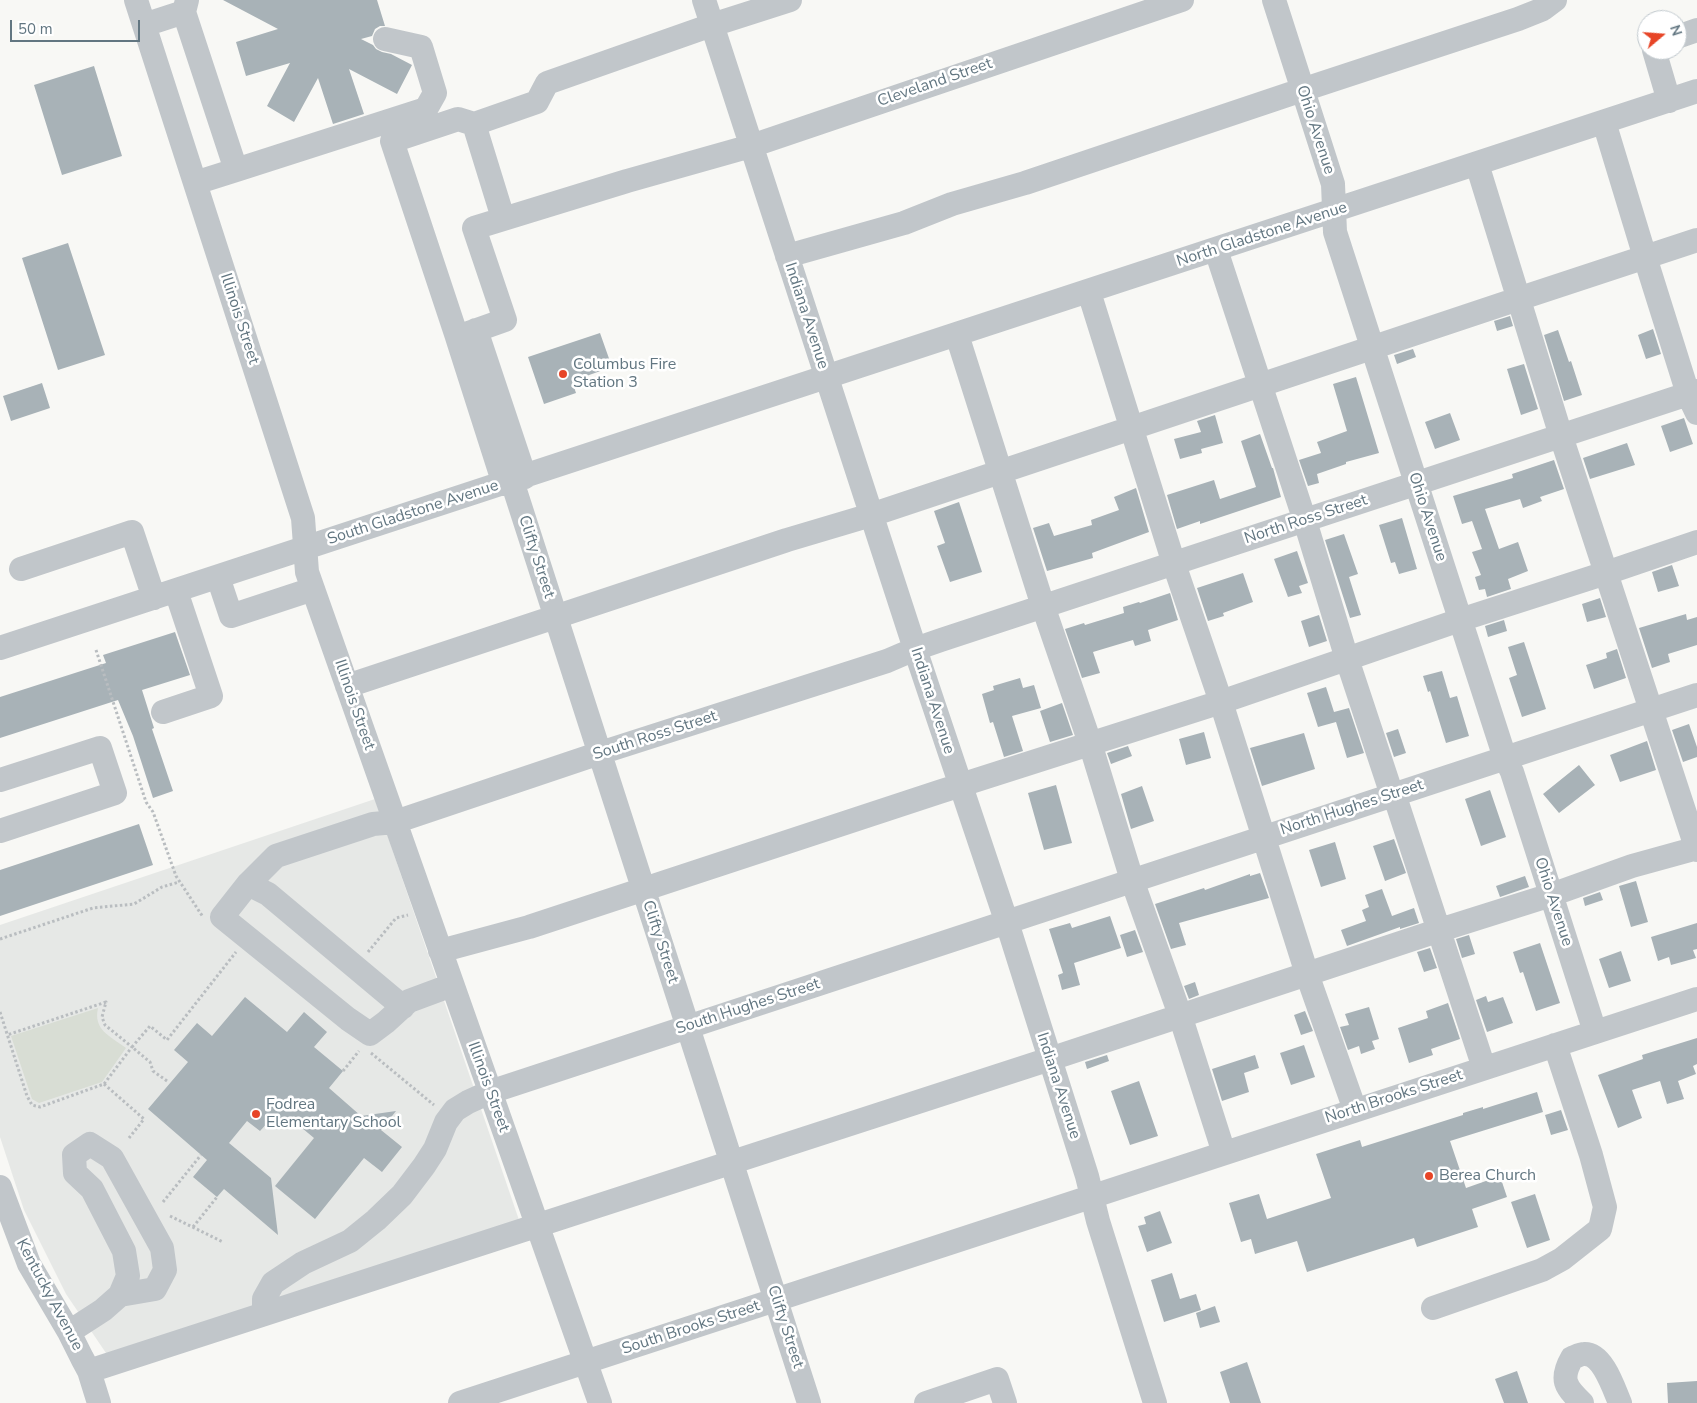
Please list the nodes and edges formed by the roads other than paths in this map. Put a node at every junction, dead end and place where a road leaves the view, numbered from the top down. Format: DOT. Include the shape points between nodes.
graph roads {
  1 [pos="136,0"];
  2 [pos="704,0"];
  3 [pos="790,0"];
  4 [pos="1182,0"];
  5 [pos="1274,0"];
  6 [pos="1555,0"];
  7 [pos="186,6"];
  8 [pos="144,25"];
  9 [pos="712,25"];
  10 [pos="385,39"];
  11 [pos="1657,60"];
  12 [pos="1302,90"];
  13 [pos="1697,92"];
  14 [pos="1669,101"];
  15 [pos="1604,122"];
  16 [pos="474,124"];
  17 [pos="751,146"];
  18 [pos="1477,164"];
  19 [pos="236,170"];
  20 [pos="195,183"];
  21 [pos="1334,212"];
  22 [pos="503,218"];
  23 [pos="1697,240"];
  24 [pos="1216,250"];
  25 [pos="787,256"];
  26 [pos="1645,258"];
  27 [pos="1090,292"];
  28 [pos="1518,298"];
  29 [pos="466,334"];
  30 [pos="957,335"];
  31 [pos="1372,348"];
  32 [pos="826,378"];
  33 [pos="1261,385"];
  34 [pos="1694,399"];
  35 [pos="1132,429"];
  36 [pos="1561,436"];
  37 [pos="1000,472"];
  38 [pos="513,480"];
  39 [pos="1416,484"];
  40 [pos="871,515"];
  41 [pos="1305,521"];
  42 [pos="1697,542"];
  43 [pos="306,548"];
  44 [pos="1174,564"];
  45 [pos="21,569"];
  46 [pos="1606,573"];
  47 [pos="218,577"];
  48 [pos="313,589"];
  49 [pos="176,591"];
  50 [pos="154,598"];
  51 [pos="1043,606"];
  52 [pos="556,617"];
  53 [pos="1460,620"];
  54 [pos="0,648"];
  55 [pos="915,648"];
  56 [pos="1347,659"];
  57 [pos="347,686"];
  58 [pos="1697,694"];
  59 [pos="1221,702"];
  60 [pos="1651,710"];
  61 [pos="162,712"];
  62 [pos="1090,743"];
  63 [pos="600,753"];
  64 [pos="1505,758"];
  65 [pos="0,780"];
  66 [pos="960,785"];
  67 [pos="1392,795"];
  68 [pos="395,822"];
  69 [pos="0,831"];
  70 [pos="1263,837"];
  71 [pos="1697,848"];
  72 [pos="1132,880"];
  73 [pos="248,884"];
  74 [pos="644,890"];
  75 [pos="1552,895"];
  76 [pos="1006,922"];
  77 [pos="1440,930"];
  78 [pos="440,950"];
  79 [pos="1307,974"];
  80 [pos="452,985"];
  81 [pos="1697,999"];
  82 [pos="403,1007"];
  83 [pos="1180,1015"];
  84 [pos="688,1027"];
  85 [pos="1594,1032"];
  86 [pos="1554,1045"];
  87 [pos="1050,1059"];
  88 [pos="1484,1068"];
  89 [pos="490,1092"];
  90 [pos="1355,1110"];
  91 [pos="1224,1153"];
  92 [pos="732,1162"];
  93 [pos="1092,1197"];
  94 [pos="2,1199"];
  95 [pos="538,1225"];
  96 [pos="120,1294"];
  97 [pos="776,1300"];
  98 [pos="1433,1308"];
  99 [pos="264,1314"];
  100 [pos="69,1332"];
  101 [pos="587,1362"];
  102 [pos="89,1371"];
  103 [pos="99,1403"];
  104 [pos="460,1403"];
  105 [pos="600,1403"];
  106 [pos="809,1403"];
  107 [pos="926,1403"];
  108 [pos="1005,1403"];
  109 [pos="1155,1403"];
  110 [pos="1582,1403"];
  111 [pos="1620,1403"];
  1 -- 8 [label="street, Illinois Street"];
  2 -- 9 [label="street, Indiana Avenue"];
  3 -- 9 [label="street"];
  4 -- 17 [label="street, Cleveland Street"];
  5 -- 12 [label="street, Ohio Avenue"];
  6 -- 12 [label="street" via="1543,9 1518,19"];
  7 -- 8 [label="street"];
  7 -- 19 [label="street"];
  8 -- 20 [label="street, Illinois Street"];
  9 -- 16 [label="street" via="547,83 537,102"];
  9 -- 17 [label="street, Indiana Avenue"];
  10 -- 19 [label="street" via="421,46 435,93 426,109"];
  11 -- 14 [label="street"];
  12 -- 21 [label="street, Ohio Avenue" via="1333,184"];
  12 -- 25 [label="street" via="904,222"];
  13 -- 14 [label="street, North Gladstone Avenue"];
  14 -- 15 [label="street, North Gladstone Avenue"];
  15 -- 18 [label="street, North Gladstone Avenue"];
  15 -- 26 [label="street"];
  16 -- 22 [label="street"];
  16 -- 29 [label="street, Clifty Street" via="458,119 392,141"];
  17 -- 22 [label="street, Cleveland Street"];
  17 -- 25 [label="street, Indiana Avenue"];
  18 -- 21 [label="street, North Gladstone Avenue"];
  18 -- 28 [label="street"];
  19 -- 20 [label="street"];
  20 -- 43 [label="street, Illinois Street" via="303,518"];
  21 -- 24 [label="street, North Gladstone Avenue"];
  21 -- 31 [label="street, Ohio Avenue" via="1335,232"];
  22 -- 29 [label="street, Cleveland Street" via="474,228 505,320"];
  23 -- 26 [label="street"];
  24 -- 27 [label="street, North Gladstone Avenue"];
  24 -- 33 [label="street"];
  25 -- 32 [label="street, Indiana Avenue"];
  26 -- 28 [label="street"];
  26 -- 34 [label="street"];
  27 -- 30 [label="street, North Gladstone Avenue"];
  27 -- 35 [label="street"];
  28 -- 31 [label="street"];
  28 -- 36 [label="street"];
  29 -- 38 [label="street, Clifty Street"];
  30 -- 32 [label="street, North Gladstone Avenue"];
  30 -- 37 [label="street"];
  31 -- 33 [label="street"];
  31 -- 39 [label="street, Ohio Avenue"];
  32 -- 38 [label="street, South Gladstone Avenue"];
  32 -- 40 [label="street, Indiana Avenue"];
  33 -- 35 [label="street"];
  33 -- 41 [label="street"];
  34 -- 36 [label="street, North Ross Street"];
  35 -- 37 [label="street"];
  35 -- 44 [label="street"];
  36 -- 39 [label="street, North Ross Street"];
  36 -- 46 [label="street"];
  37 -- 40 [label="street"];
  37 -- 51 [label="street"];
  38 -- 43 [label="street, South Gladstone Avenue"];
  38 -- 52 [label="street, Clifty Street"];
  39 -- 41 [label="street, North Ross Street"];
  39 -- 53 [label="street, Ohio Avenue"];
  40 -- 52 [label="street"];
  40 -- 55 [label="street, Indiana Avenue"];
  41 -- 44 [label="street, North Ross Street"];
  41 -- 56 [label="street"];
  42 -- 46 [label="street"];
  43 -- 47 [label="street, South Gladstone Avenue"];
  43 -- 48 [label="street, Illinois Street"];
  44 -- 51 [label="street, North Ross Street"];
  44 -- 59 [label="street"];
  45 -- 50 [label="street" via="132,532"];
  46 -- 53 [label="street"];
  46 -- 60 [label="street"];
  47 -- 48 [label="street" via="232,616"];
  47 -- 49 [label="street, South Gladstone Avenue"];
  48 -- 57 [label="street, Illinois Street"];
  49 -- 50 [label="street, South Gladstone Avenue"];
  49 -- 61 [label="street" via="211,696"];
  50 -- 54 [label="street, South Gladstone Avenue"];
  51 -- 55 [label="street, North Ross Street"];
  51 -- 62 [label="street"];
  52 -- 57 [label="street"];
  52 -- 63 [label="street, Clifty Street"];
  53 -- 56 [label="street"];
  53 -- 64 [label="street, Ohio Avenue"];
  55 -- 63 [label="street, South Ross Street" via="887,661"];
  55 -- 66 [label="street, Indiana Avenue"];
  56 -- 59 [label="street"];
  56 -- 67 [label="street"];
  57 -- 68 [label="street, Illinois Street"];
  58 -- 60 [label="street, North Hughes Street"];
  59 -- 62 [label="street"];
  59 -- 70 [label="street"];
  60 -- 64 [label="street, North Hughes Street"];
  60 -- 71 [label="street"];
  62 -- 66 [label="street"];
  62 -- 72 [label="street"];
  63 -- 68 [label="street, South Ross Street"];
  63 -- 74 [label="street, Clifty Street"];
  64 -- 67 [label="street, North Hughes Street"];
  64 -- 75 [label="street, Ohio Avenue"];
  65 -- 69 [label="street" via="100,748 115,793"];
  66 -- 74 [label="street"];
  66 -- 76 [label="street, Indiana Avenue"];
  67 -- 70 [label="street, North Hughes Street"];
  67 -- 77 [label="street"];
  68 -- 73 [label="street, South Ross Street" via="373,824 276,856"];
  68 -- 78 [label="street, Illinois Street"];
  70 -- 72 [label="street, North Hughes Street"];
  70 -- 79 [label="street"];
  71 -- 75 [label="street" via="1632,866"];
  72 -- 76 [label="street, North Hughes Street"];
  72 -- 83 [label="street"];
  73 -- 82 [label="street" via="268,894"];
  73 -- 82 [label="street, South Ross Street" via="222,917 348,1019 370,1034"];
  74 -- 78 [label="street" via="530,927"];
  74 -- 84 [label="street, Clifty Street"];
  75 -- 77 [label="street"];
  75 -- 85 [label="street, Ohio Avenue"];
  76 -- 84 [label="street, South Hughes Street"];
  76 -- 87 [label="street, Indiana Avenue"];
  77 -- 79 [label="street"];
  77 -- 88 [label="street"];
  78 -- 80 [label="street, Illinois Street"];
  79 -- 83 [label="street"];
  79 -- 90 [label="street"];
  80 -- 82 [label="street" via="409,1001"];
  80 -- 89 [label="street, Illinois Street"];
  81 -- 85 [label="street, North Brooks Street"];
  83 -- 87 [label="street"];
  83 -- 91 [label="street"];
  84 -- 89 [label="street, South Hughes Street"];
  84 -- 92 [label="street, Clifty Street"];
  85 -- 86 [label="street, North Brooks Street"];
  86 -- 88 [label="street, North Brooks Street"];
  86 -- 98 [label="street" via="1605,1207 1600,1229 1562,1259 1542,1270"];
  87 -- 92 [label="street"];
  87 -- 93 [label="street, Indiana Avenue"];
  88 -- 90 [label="street, North Brooks Street"];
  89 -- 95 [label="street, Illinois Street"];
  89 -- 99 [label="street, South Hughes Street" via="455,1110 424,1166 376,1220 350,1241 303,1263 273,1283 264,1299"];
  90 -- 91 [label="street, North Brooks Street"];
  91 -- 93 [label="street, North Brooks Street"];
  92 -- 95 [label="street"];
  92 -- 97 [label="street, Clifty Street"];
  93 -- 97 [label="street, South Brooks Street"];
  93 -- 109 [label="street, Indiana Avenue"];
  94 -- 100 [label="street, Kentucky Avenue" via="29,1264"];
  95 -- 99 [label="street"];
  95 -- 101 [label="street, Illinois Street"];
  96 -- 96 [label="street" via="128,1276 124,1251 92,1189 75,1173 74,1155 90,1144 112,1158 162,1248 165,1270 155,1289"];
  96 -- 100 [label="street" via="103,1310"];
  97 -- 101 [label="street, South Brooks Street"];
  97 -- 106 [label="street, Clifty Street"];
  99 -- 102 [label="street"];
  100 -- 102 [label="street, Kentucky Avenue"];
  101 -- 104 [label="street, South Brooks Street"];
  101 -- 105 [label="street, Illinois Street"];
  102 -- 103 [label="street, Kentucky Avenue"];
  107 -- 108 [label="street" via="997,1379"];
  110 -- 111 [label="street" via="1566,1385 1565,1370 1572,1358 1584,1354 1595,1358 1610,1376"];
}
